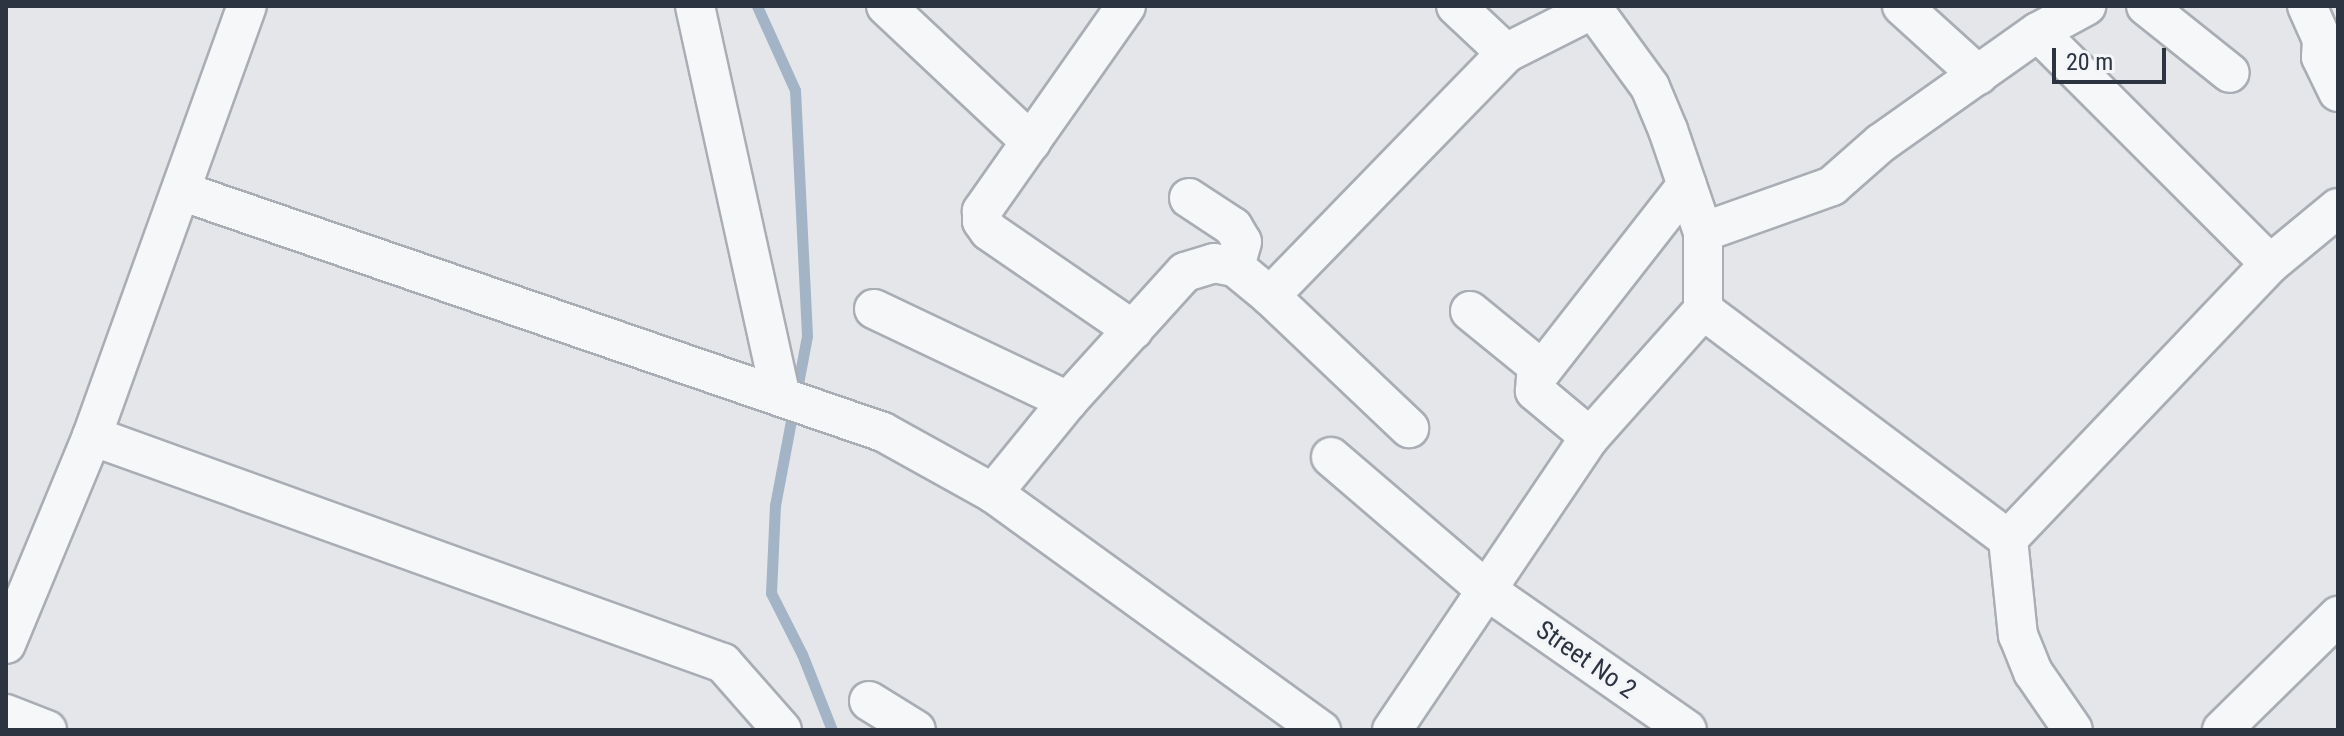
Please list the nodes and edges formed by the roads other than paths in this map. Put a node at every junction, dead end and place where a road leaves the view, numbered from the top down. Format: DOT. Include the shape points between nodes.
graph roads {
  1 [pos="247,6"];
  2 [pos="695,6"];
  3 [pos="886,6"];
  4 [pos="1126,6"];
  5 [pos="1456,6"];
  6 [pos="1902,6"];
  7 [pos="2086,6"];
  8 [pos="2146,6"];
  9 [pos="2307,6"];
  10 [pos="1592,8"];
  11 [pos="2038,32"];
  12 [pos="1506,53"];
  13 [pos="2230,73"];
  14 [pos="1978,75"];
  15 [pos="2338,92"];
  16 [pos="1031,142"];
  17 [pos="1687,185"];
  18 [pos="181,191"];
  19 [pos="1189,198"];
  20 [pos="2338,208"];
  21 [pos="1703,232"];
  22 [pos="2270,264"];
  23 [pos="1235,267"];
  24 [pos="1270,296"];
  25 [pos="874,309"];
  26 [pos="1703,310"];
  27 [pos="1470,311"];
  28 [pos="1133,330"];
  29 [pos="1540,368"];
  30 [pos="781,397"];
  31 [pos="1068,401"];
  32 [pos="1409,428"];
  33 [pos="92,436"];
  34 [pos="1590,437"];
  35 [pos="1331,457"];
  36 [pos="993,493"];
  37 [pos="2008,539"];
  38 [pos="1485,589"];
  39 [pos="2338,616"];
  40 [pos="6,644"];
  41 [pos="869,701"];
  42 [pos="6,714"];
  43 [pos="47,730"];
  44 [pos="782,730"];
  45 [pos="916,730"];
  46 [pos="1321,730"];
  47 [pos="1392,730"];
  48 [pos="1687,730"];
  49 [pos="2073,730"];
  50 [pos="2222,730"];
  1 -- 18 [label="street"];
  2 -- 30 [label="street"];
  3 -- 16 [label="street"];
  4 -- 16 [label="street"];
  5 -- 12 [label="street"];
  6 -- 14 [label="street"];
  7 -- 11 [label="street"];
  8 -- 13 [label="street"];
  9 -- 15 [label="street" via="2322,39 2321,57"];
  10 -- 12 [label="street"];
  10 -- 17 [label="street" via="1650,87"];
  11 -- 14 [label="street"];
  11 -- 22 [label="street"];
  12 -- 24 [label="street"];
  14 -- 21 [label="street" via="1881,143 1832,186"];
  16 -- 28 [label="street" via="982,211 982,221 989,231"];
  17 -- 21 [label="street"];
  17 -- 29 [label="street"];
  18 -- 30 [label="street"];
  18 -- 33 [label="street"];
  19 -- 23 [label="street" via="1233,227 1242,242"];
  20 -- 22 [label="street"];
  21 -- 26 [label="street"];
  22 -- 37 [label="street"];
  23 -- 24 [label="street"];
  23 -- 28 [label="street" via="1214,263 1185,272"];
  24 -- 32 [label="street"];
  25 -- 31 [label="street"];
  26 -- 34 [label="street"];
  26 -- 37 [label="street"];
  27 -- 29 [label="street"];
  28 -- 31 [label="street"];
  29 -- 34 [label="street" via="1535,391"];
  30 -- 36 [label="street" via="883,432"];
  31 -- 36 [label="street"];
  33 -- 40 [label="street"];
  33 -- 44 [label="street" via="723,663"];
  34 -- 38 [label="street"];
  35 -- 38 [label="street, Street No 2"];
  36 -- 46 [label="street"];
  37 -- 49 [label="street" via="2018,635 2033,672"];
  38 -- 47 [label="street"];
  38 -- 48 [label="street, Street No 2"];
  39 -- 50 [label="street"];
  41 -- 45 [label="street"];
  42 -- 43 [label="street"];
}
